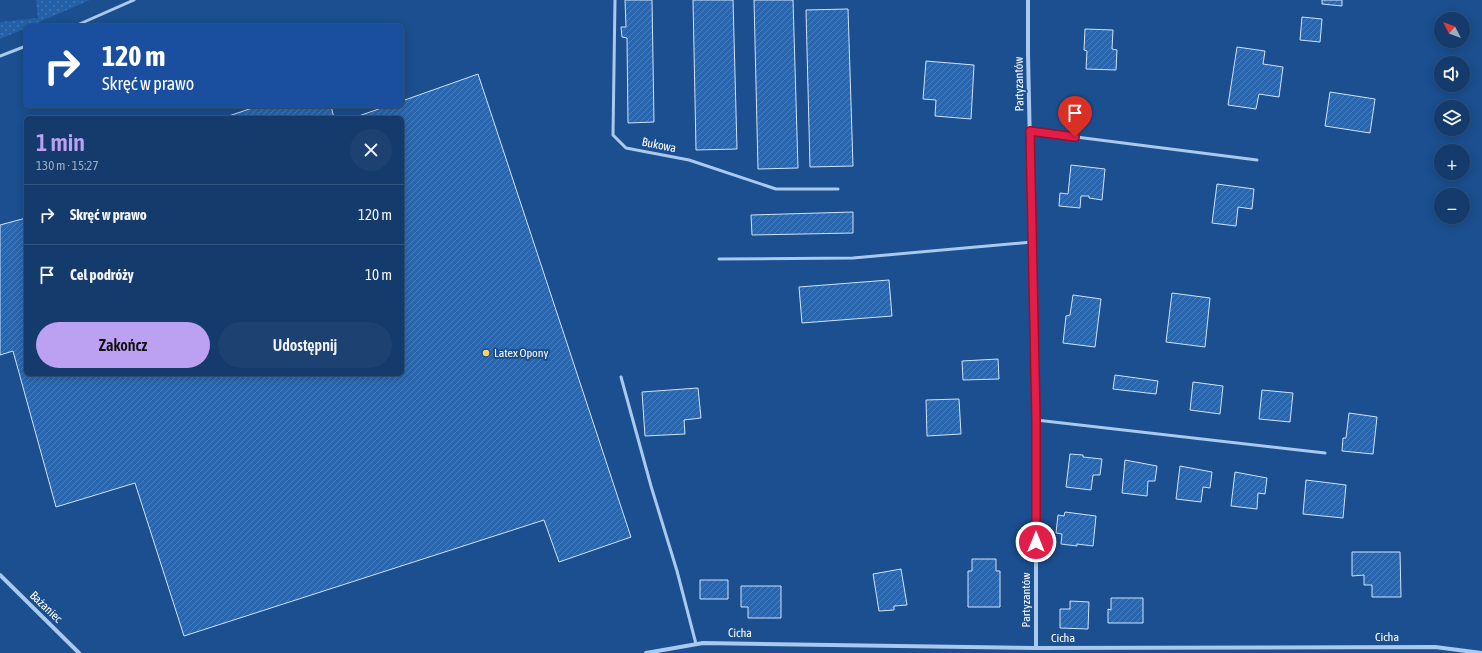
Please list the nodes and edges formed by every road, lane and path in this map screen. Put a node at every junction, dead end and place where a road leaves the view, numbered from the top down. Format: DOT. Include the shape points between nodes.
graph roads {
  1 [pos="134,0"];
  2 [pos="615,0"];
  3 [pos="1028,0"];
  4 [pos="80,24"];
  5 [pos="24,47"];
  6 [pos="0,56"];
  7 [pos="1030,131"];
  8 [pos="1257,160"];
  9 [pos="838,190"];
  10 [pos="1032,242"];
  11 [pos="719,259"];
  12 [pos="621,377"];
  13 [pos="1036,420"];
  14 [pos="1324,453"];
  15 [pos="0,575"];
  16 [pos="696,644"];
  17 [pos="1036,648"];
  18 [pos="79,653"];
  19 [pos="646,653"];
  20 [pos="1482,653"];
  1 -- 4 [label="lane"];
  2 -- 9 [label="lane, Bukowa" via="613,135 626,148 689,160 776,189"];
  3 -- 7 [label="street, Partyzantów"];
  5 -- 6 [label="lane"];
  7 -- 8 [label="lane"];
  7 -- 10 [label="street, Partyzantów"];
  10 -- 11 [label="lane" via="853,258"];
  10 -- 13 [label="street, Partyzantów"];
  12 -- 16 [label="lane"];
  13 -- 14 [label="lane"];
  13 -- 17 [label="street, Partyzantów"];
  15 -- 18 [label="street, Bażaniec"];
  16 -- 17 [label="street, Cicha"];
  16 -- 19 [label="street, Cicha"];
  17 -- 20 [label="street, Cicha" via="1435,647"];
}
